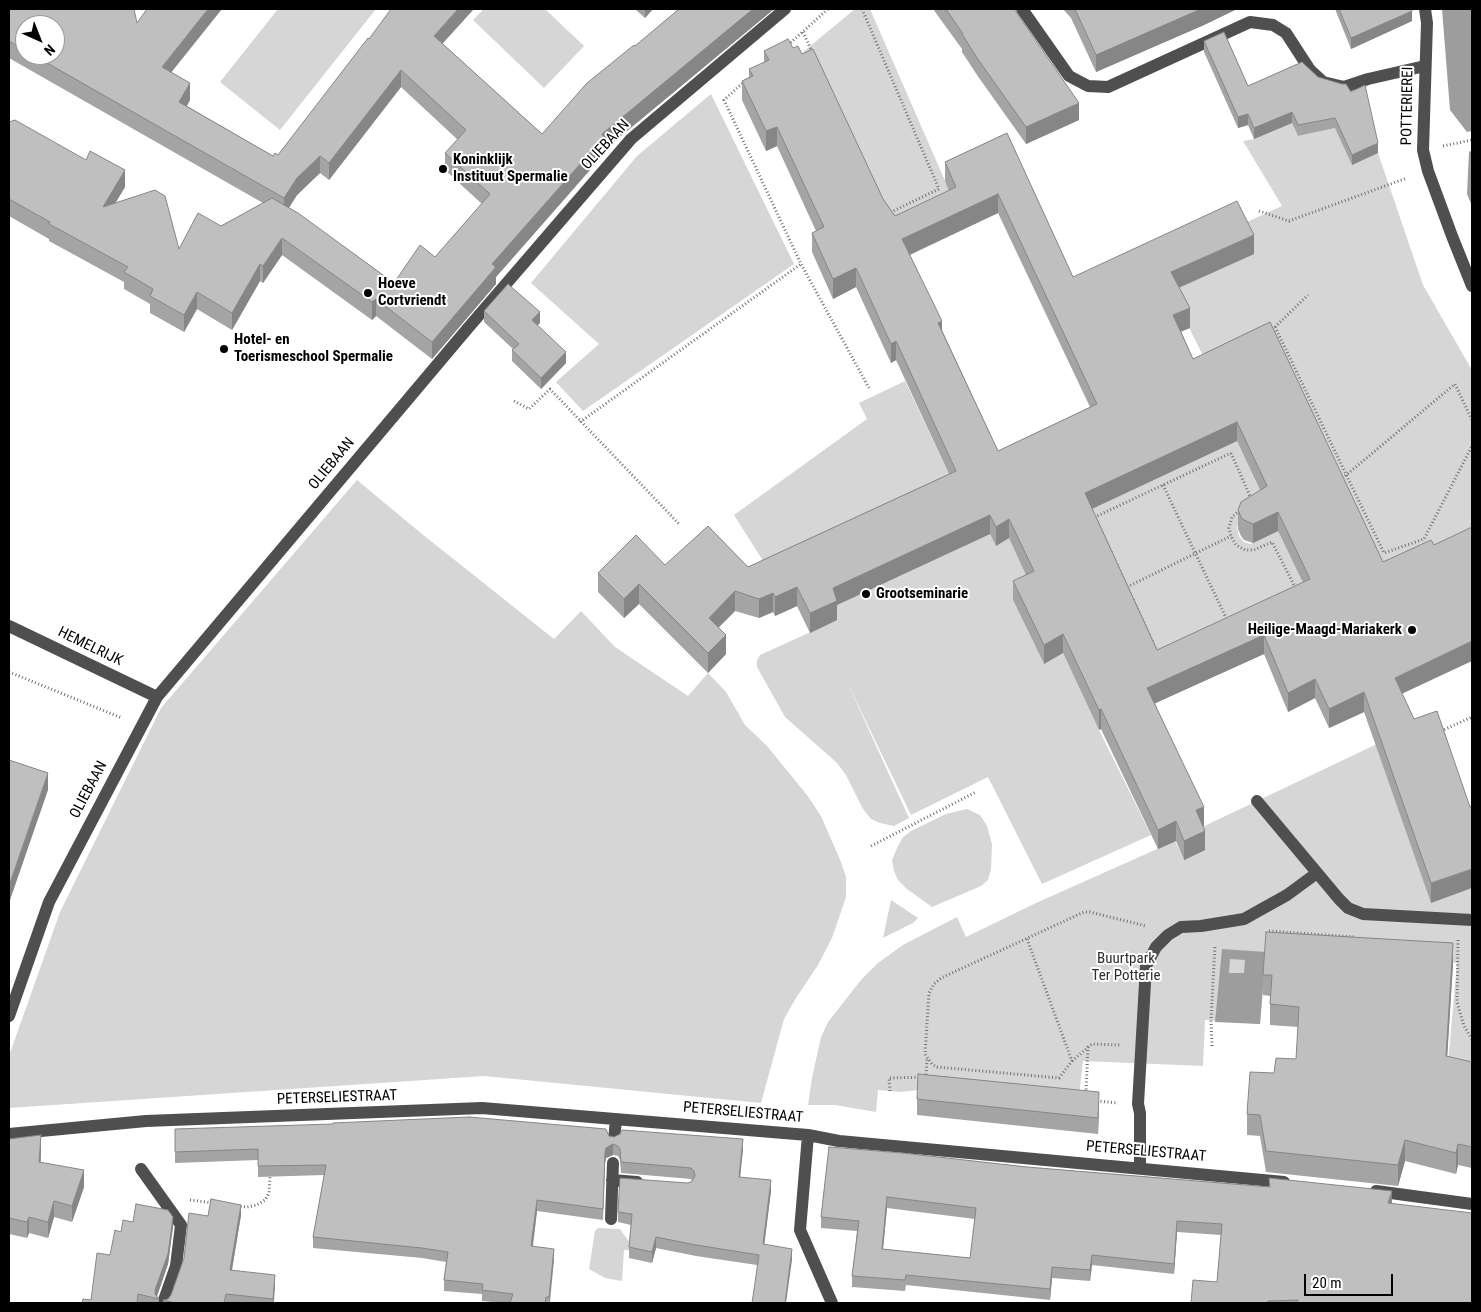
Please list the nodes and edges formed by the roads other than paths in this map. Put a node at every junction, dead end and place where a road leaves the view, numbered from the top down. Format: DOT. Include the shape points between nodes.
graph roads {
  1 [pos="786,9"];
  2 [pos="1022,9"];
  3 [pos="1425,9"];
  4 [pos="1425,66"];
  5 [pos="1472,286"];
  6 [pos="9,626"];
  7 [pos="157,697"];
  8 [pos="1257,801"];
  9 [pos="1317,873"];
  10 [pos="1466,919"];
  11 [pos="9,1016"];
  12 [pos="616,1119"];
  13 [pos="9,1134"];
  14 [pos="808,1135"];
  15 [pos="614,1140"];
  16 [pos="613,1163"];
  17 [pos="1140,1168"];
  18 [pos="141,1169"];
  19 [pos="612,1180"];
  20 [pos="1292,1182"];
  21 [pos="650,1183"];
  22 [pos="1367,1190"];
  23 [pos="1472,1204"];
  24 [pos="610,1219"];
  25 [pos="162,1303"];
  26 [pos="832,1303"];
  1 -- 7 [label="street, OLIEBAAN" via="631,139"];
  2 -- 4 [label="street" via="1069,76 1088,86 1108,87 1250,22 1273,25 1286,33 1310,70 1323,82 1344,87"];
  3 -- 4 [label="street, POTTERIEREI"];
  4 -- 5 [label="street, POTTERIEREI" via="1423,150"];
  6 -- 7 [label="street, HEMELRIJK"];
  7 -- 11 [label="street, OLIEBAAN" via="49,902"];
  8 -- 9 [label="street"];
  9 -- 10 [label="street" via="1348,908 1362,914"];
  9 -- 17 [label="street" via="1287,895 1244,918 1201,926 1181,926 1156,947 1146,966 1138,1104"];
  12 -- 13 [label="street, PETERSELIESTRAAT" via="482,1108 146,1121"];
  12 -- 14 [label="street, PETERSELIESTRAAT"];
  12 -- 15 [label="street"];
  14 -- 17 [label="street, PETERSELIESTRAAT" via="839,1141"];
  14 -- 26 [label="street" via="800,1230"];
  16 -- 19 [label="street"];
  17 -- 20 [label="street, PETERSELIESTRAAT"];
  18 -- 25 [label="street" via="181,1225 176,1266"];
  19 -- 21 [label="street"];
  19 -- 24 [label="street"];
  22 -- 23 [label="street"];
}
